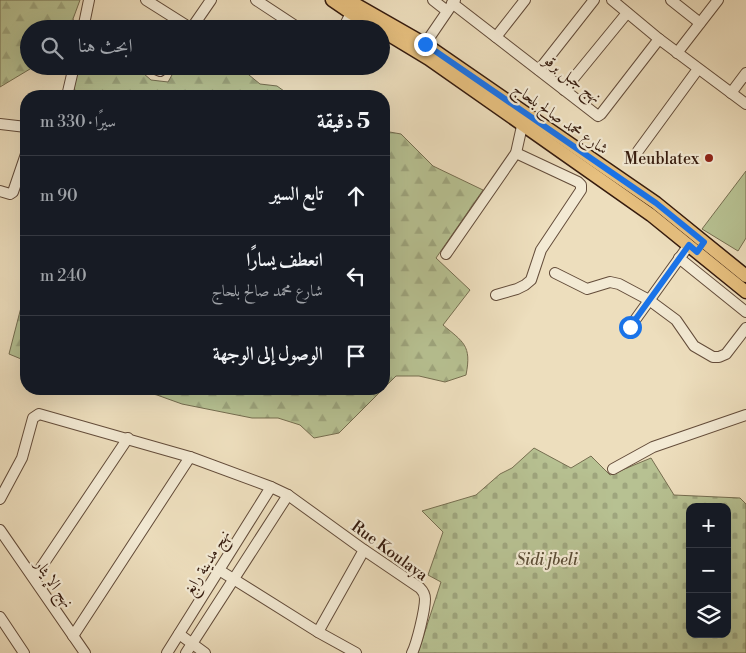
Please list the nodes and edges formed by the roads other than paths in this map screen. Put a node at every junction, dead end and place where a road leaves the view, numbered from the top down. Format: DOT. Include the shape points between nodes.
graph roads {
  1 [pos="89,0"];
  2 [pos="146,0"];
  3 [pos="211,0"];
  4 [pos="256,0"];
  5 [pos="332,0"];
  6 [pos="348,0"];
  7 [pos="433,0"];
  8 [pos="526,0"];
  9 [pos="594,0"];
  10 [pos="612,0"];
  11 [pos="672,0"];
  12 [pos="718,0"];
  13 [pos="451,5"];
  14 [pos="351,13"];
  15 [pos="627,13"];
  16 [pos="85,20"];
  17 [pos="177,20"];
  18 [pos="197,20"];
  19 [pos="286,20"];
  20 [pos="348,20"];
  21 [pos="363,20"];
  22 [pos="383,20"];
  23 [pos="700,23"];
  24 [pos="390,24"];
  25 [pos="390,36"];
  26 [pos="496,37"];
  27 [pos="659,39"];
  28 [pos="425,44"];
  29 [pos="677,53"];
  30 [pos="698,69"];
  31 [pos="539,70"];
  32 [pos="746,73"];
  33 [pos="72,75"];
  34 [pos="68,90"];
  35 [pos="564,90"];
  36 [pos="731,93"];
  37 [pos="746,104"];
  38 [pos="0,124"];
  39 [pos="20,126"];
  40 [pos="522,126"];
  41 [pos="638,151"];
  42 [pos="516,153"];
  43 [pos="20,172"];
  44 [pos="0,191"];
  45 [pos="697,246"];
  46 [pos="446,254"];
  47 [pos="679,258"];
  48 [pos="555,274"];
  49 [pos="746,276"];
  50 [pos="746,292"];
  51 [pos="496,295"];
  52 [pos="649,300"];
  53 [pos="746,312"];
  54 [pos="630,327"];
  55 [pos="746,328"];
  56 [pos="746,415"];
  57 [pos="128,438"];
  58 [pos="190,457"];
  59 [pos="613,469"];
  60 [pos="271,487"];
  61 [pos="288,495"];
  62 [pos="0,499"];
  63 [pos="0,530"];
  64 [pos="364,550"];
  65 [pos="219,570"];
  66 [pos="34,578"];
  67 [pos="235,580"];
  68 [pos="0,617"];
  69 [pos="318,632"];
  70 [pos="179,634"];
  71 [pos="73,636"];
  72 [pos="189,649"];
  73 [pos="24,653"];
  74 [pos="85,653"];
  75 [pos="167,653"];
  76 [pos="205,653"];
  77 [pos="356,653"];
  78 [pos="412,653"];
  1 -- 16 [label="street"];
  2 -- 17 [label="street"];
  3 -- 18 [label="street"];
  4 -- 19 [label="street"];
  5 -- 14 [label="main road, شارع محمد صالح بلحاج"];
  6 -- 22 [label="main road, شارع محمد صالح بلحاج"];
  7 -- 13 [label="street, نهج جبل برقو"];
  8 -- 26 [label="street"];
  9 -- 31 [label="street"];
  10 -- 15 [label="street"];
  11 -- 23 [label="street"];
  12 -- 23 [label="street"];
  13 -- 26 [label="street, نهج جبل برقو"];
  13 -- 28 [label="street"];
  14 -- 20 [label="street"];
  14 -- 21 [label="main road, شارع محمد صالح بلحاج"];
  15 -- 27 [label="street"];
  15 -- 35 [label="street"];
  23 -- 29 [label="street"];
  24 -- 28 [label="main road, شارع محمد صالح بلحاج"];
  25 -- 40 [label="main road, شارع محمد صالح بلحاج" via="429,59"];
  26 -- 31 [label="street, نهج جبل برقو"];
  27 -- 29 [label="street"];
  27 -- 35 [label="street, نهج جبل برقو" via="598,116"];
  28 -- 45 [label="main road, شارع محمد صالح بلحاج" via="656,203"];
  29 -- 30 [label="street"];
  30 -- 36 [label="street"];
  30 -- 41 [label="street"];
  31 -- 35 [label="street, نهج جبل برقو"];
  32 -- 36 [label="street"];
  33 -- 34 [label="street"];
  36 -- 37 [label="street"];
  38 -- 39 [label="street"];
  40 -- 42 [label="street"];
  40 -- 45 [label="main road, شارع محمد صالح بلحاج"];
  42 -- 46 [label="street"];
  42 -- 51 [label="street" via="578,182 581,190 541,250 531,280 517,289"];
  43 -- 44 [label="street" via="13,192"];
  45 -- 47 [label="street"];
  45 -- 49 [label="main road, شارع محمد صالح بلحاج"];
  45 -- 50 [label="main road, شارع محمد صالح بلحاج"];
  47 -- 52 [label="street"];
  47 -- 53 [label="street"];
  48 -- 52 [label="street" via="587,289 610,282 619,284"];
  52 -- 54 [label="street"];
  52 -- 55 [label="street" via="676,320 694,346 713,357 726,354"];
  56 -- 59 [label="street" via="653,447"];
  57 -- 58 [label="street, Rue Koulaya"];
  57 -- 62 [label="street, Rue Koulaya" via="38,414 33,418 18,465"];
  57 -- 66 [label="street"];
  58 -- 60 [label="street, Rue Koulaya"];
  58 -- 71 [label="street"];
  60 -- 61 [label="street, Rue Koulaya"];
  60 -- 65 [label="street, نهج مدينة رابغ"];
  61 -- 64 [label="street, Rue Koulaya"];
  61 -- 67 [label="street, نهج مدينة رابغ"];
  63 -- 66 [label="street, نهج الإيثار"];
  64 -- 69 [label="street"];
  64 -- 78 [label="street, Rue Koulaya" via="424,594"];
  65 -- 67 [label="street"];
  65 -- 70 [label="street, نهج مدينة رابغ"];
  66 -- 71 [label="street, نهج الإيثار"];
  67 -- 69 [label="street"];
  67 -- 72 [label="street, نهج مدينة رابغ"];
  68 -- 73 [label="street"];
  69 -- 77 [label="street"];
  70 -- 72 [label="street"];
  70 -- 75 [label="street, نهج مدينة رابغ"];
  71 -- 74 [label="street, نهج الإيثار"];
  72 -- 76 [label="street"];
}
